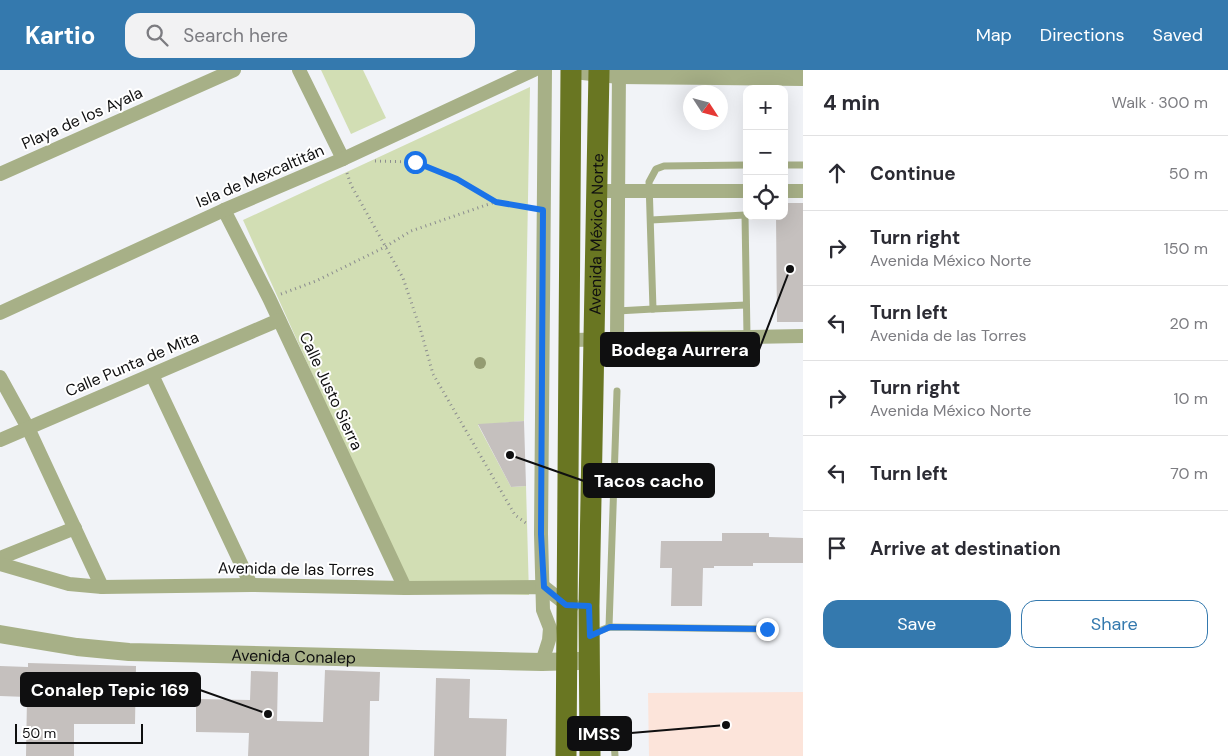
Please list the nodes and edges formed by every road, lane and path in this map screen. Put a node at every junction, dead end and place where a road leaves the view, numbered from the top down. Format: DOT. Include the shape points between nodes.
graph roads {
  1 [pos="234,70"];
  2 [pos="299,70"];
  3 [pos="534,70"];
  4 [pos="545,70"];
  5 [pos="572,70"];
  6 [pos="609,72"];
  7 [pos="744,74"];
  8 [pos="803,78"];
  9 [pos="343,160"];
  10 [pos="743,165"];
  11 [pos="788,165"];
  12 [pos="803,165"];
  13 [pos="0,174"];
  14 [pos="619,190"];
  15 [pos="650,190"];
  16 [pos="598,191"];
  17 [pos="743,191"];
  18 [pos="788,191"];
  19 [pos="803,191"];
  20 [pos="496,202"];
  21 [pos="224,210"];
  22 [pos="543,210"];
  23 [pos="743,214"];
  24 [pos="651,220"];
  25 [pos="746,220"];
  26 [pos="386,247"];
  27 [pos="269,298"];
  28 [pos="746,305"];
  29 [pos="653,308"];
  30 [pos="617,311"];
  31 [pos="0,313"];
  32 [pos="278,320"];
  33 [pos="747,336"];
  34 [pos="803,336"];
  35 [pos="617,339"];
  36 [pos="570,340"];
  37 [pos="594,340"];
  38 [pos="152,375"];
  39 [pos="0,377"];
  40 [pos="617,391"];
  41 [pos="28,428"];
  42 [pos="0,440"];
  43 [pos="75,528"];
  44 [pos="541,534"];
  45 [pos="0,558"];
  46 [pos="0,564"];
  47 [pos="251,585"];
  48 [pos="102,587"];
  49 [pos="544,587"];
  50 [pos="405,588"];
  51 [pos="566,605"];
  52 [pos="589,606"];
  53 [pos="610,627"];
  54 [pos="767,629"];
  55 [pos="0,634"];
  56 [pos="590,636"];
  57 [pos="566,661"];
  58 [pos="589,661"];
  59 [pos="542,662"];
  60 [pos="590,724"];
  61 [pos="566,735"];
  62 [pos="557,756"];
  63 [pos="566,756"];
  64 [pos="590,756"];
  65 [pos="615,756"];
  1 -- 13 [label="street, Playa de los Ayala"];
  2 -- 9 [label="street"];
  3 -- 9 [label="street, Isla de Mexcaltitán"];
  4 -- 22 [label="street"];
  5 -- 6 [label="street"];
  5 -- 36 [label="main road, Avenida México Norte"];
  6 -- 7 [label="street"];
  6 -- 14 [label="street, Avenida México Norte"];
  6 -- 16 [label="main road, Avenida México Norte"];
  7 -- 8 [label="street"];
  9 -- 20 [label="path" via="415,162 457,179"];
  9 -- 21 [label="street, Isla de Mexcaltitán"];
  9 -- 26 [label="path" via="351,185"];
  10 -- 15 [label="lane" via="664,166 651,176"];
  11 -- 12 [label="lane"];
  14 -- 15 [label="street"];
  14 -- 16 [label="street"];
  14 -- 30 [label="street, Avenida México Norte"];
  15 -- 17 [label="street"];
  15 -- 24 [label="lane"];
  16 -- 37 [label="main road, Avenida México Norte"];
  18 -- 19 [label="street"];
  20 -- 22 [label="path"];
  20 -- 26 [label="path" via="411,231"];
  21 -- 27 [label="street, Calle Justo Sierra"];
  21 -- 31 [label="street, Isla de Mexcaltitán"];
  22 -- 44 [label="street"];
  23 -- 24 [label="lane"];
  24 -- 29 [label="lane"];
  25 -- 28 [label="lane"];
  26 -- 27 [label="path" via="316,281"];
  26 -- 44 [label="path" via="403,278 433,374 515,515"];
  27 -- 32 [label="street, Calle Justo Sierra"];
  28 -- 29 [label="lane"];
  28 -- 33 [label="lane"];
  29 -- 30 [label="lane"];
  30 -- 35 [label="street, Avenida México Norte"];
  32 -- 38 [label="street, Calle Punta de Mita"];
  32 -- 50 [label="street, Calle Justo Sierra"];
  33 -- 34 [label="street"];
  33 -- 35 [label="street"];
  35 -- 37 [label="street"];
  36 -- 37 [label="street"];
  36 -- 51 [label="main road, Avenida México Norte"];
  37 -- 52 [label="main road, Avenida México Norte"];
  38 -- 41 [label="street, Calle Punta de Mita"];
  38 -- 47 [label="street"];
  39 -- 41 [label="street"];
  40 -- 53 [label="lane"];
  41 -- 42 [label="street, Calle Punta de Mita"];
  41 -- 43 [label="street"];
  43 -- 45 [label="street"];
  43 -- 48 [label="street"];
  44 -- 49 [label="street"];
  46 -- 48 [label="street, Avenida de las Torres" via="69,584"];
  47 -- 48 [label="street, Avenida de las Torres"];
  47 -- 50 [label="street, Avenida de las Torres"];
  49 -- 50 [label="street, Avenida de las Torres"];
  49 -- 51 [label="street"];
  49 -- 59 [label="street" via="543,610 550,628 550,640"];
  51 -- 52 [label="street"];
  51 -- 57 [label="main road, Avenida México Norte"];
  52 -- 56 [label="main road, Avenida México Norte"];
  53 -- 54 [label="lane"];
  53 -- 56 [label="lane"];
  55 -- 59 [label="street, Avenida Conalep" via="129,652"];
  56 -- 58 [label="main road, Avenida México Norte"];
  57 -- 58 [label="street, Avenida Conalep"];
  57 -- 59 [label="street, Avenida Conalep"];
  57 -- 61 [label="main road, Avenida México Norte"];
  58 -- 60 [label="main road, Avenida México Norte"];
  60 -- 64 [label="main road, Avenida México Norte"];
  60 -- 65 [label="lane" via="613,724"];
  61 -- 62 [label="lane"];
  61 -- 63 [label="main road, Avenida México Norte"];
}
